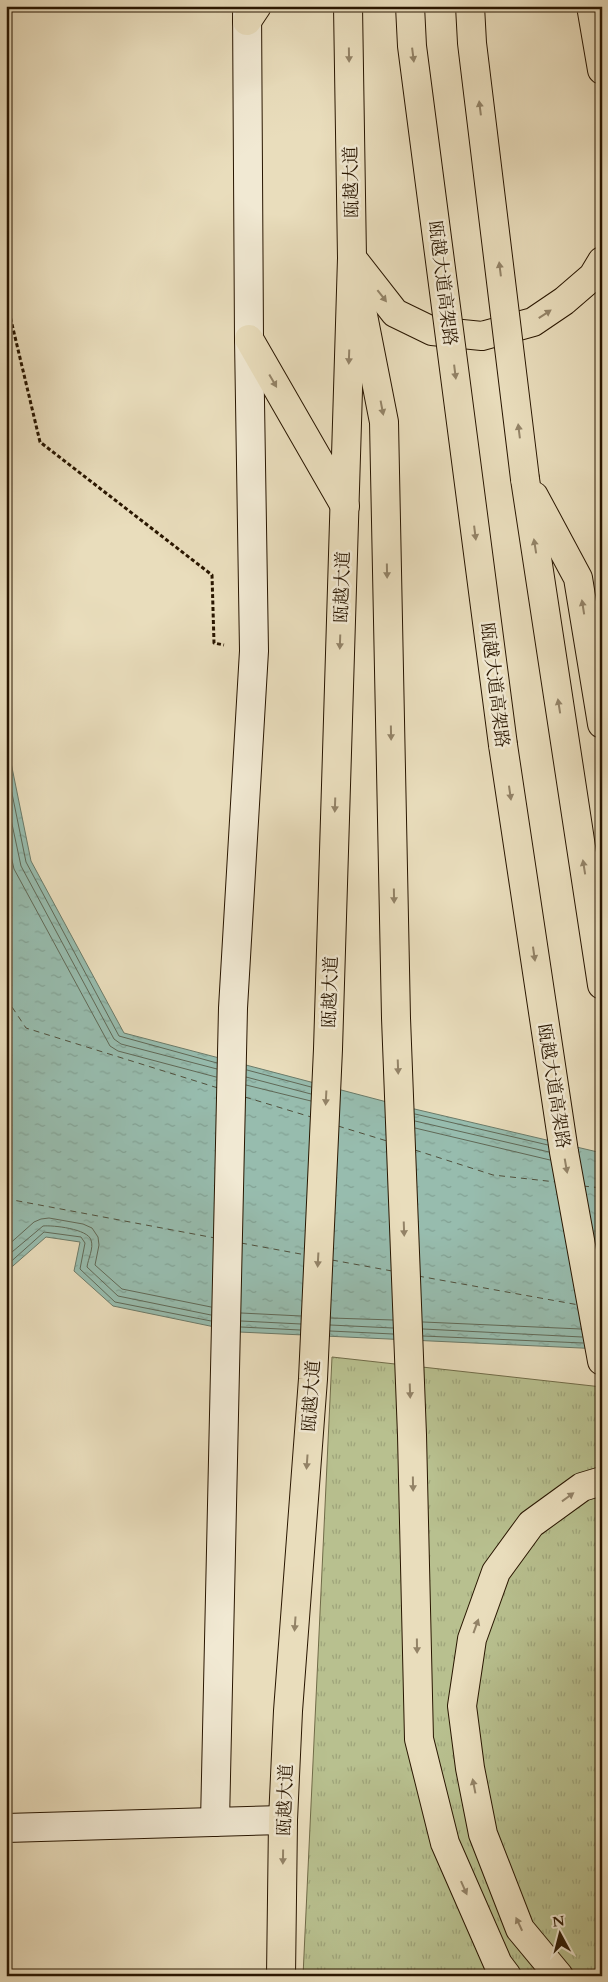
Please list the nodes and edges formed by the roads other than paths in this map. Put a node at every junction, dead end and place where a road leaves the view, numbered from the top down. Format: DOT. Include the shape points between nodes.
graph roads {
  1 [pos="348,6"];
  2 [pos="410,6"];
  3 [pos="470,6"];
  4 [pos="591,6"];
  5 [pos="251,11"];
  6 [pos="602,70"];
  7 [pos="352,258"];
  8 [pos="602,260"];
  9 [pos="249,339"];
  10 [pos="525,479"];
  11 [pos="345,506"];
  12 [pos="602,724"];
  13 [pos="602,984"];
  14 [pos="602,1361"];
  15 [pos="602,1481"];
  16 [pos="283,1820"];
  17 [pos="215,1822"];
  18 [pos="6,1828"];
  19 [pos="281,1976"];
  20 [pos="507,1976"];
  21 [pos="559,1976"];
  1 -- 7 [label="highway, 瓯越大道, one-way"];
  2 -- 14 [label="highway, 瓯越大道高架路, one-way, bridge" via="412,46 503,745 564,1152"];
  10 -- 3 [label="highway, one-way, bridge"];
  4 -- 6 [label="highway"];
  5 -- 9 [label="street"];
  7 -- 8 [label="highway, one-way" via="395,313 432,332 482,336 533,322 593,276"];
  7 -- 11 [label="highway, 瓯越大道, one-way"];
  7 -- 20 [label="highway, one-way" via="384,422 396,1018 412,1435 419,1738 445,1843 498,1964"];
  9 -- 11 [label="highway, one-way"];
  9 -- 17 [label="street" via="254,651 233,1008"];
  12 -- 10 [label="highway, one-way" via="578,578"];
  13 -- 10 [label="highway, one-way"];
  11 -- 16 [label="highway, 瓯越大道, one-way" via="328,1049 313,1379"];
  21 -- 15 [label="highway, one-way" via="520,1929 483,1834 462,1706 472,1639 496,1572 531,1524 582,1487"];
  16 -- 17 [label="street"];
  16 -- 19 [label="highway, 瓯越大道, one-way"];
  17 -- 18 [label="street"];
}
